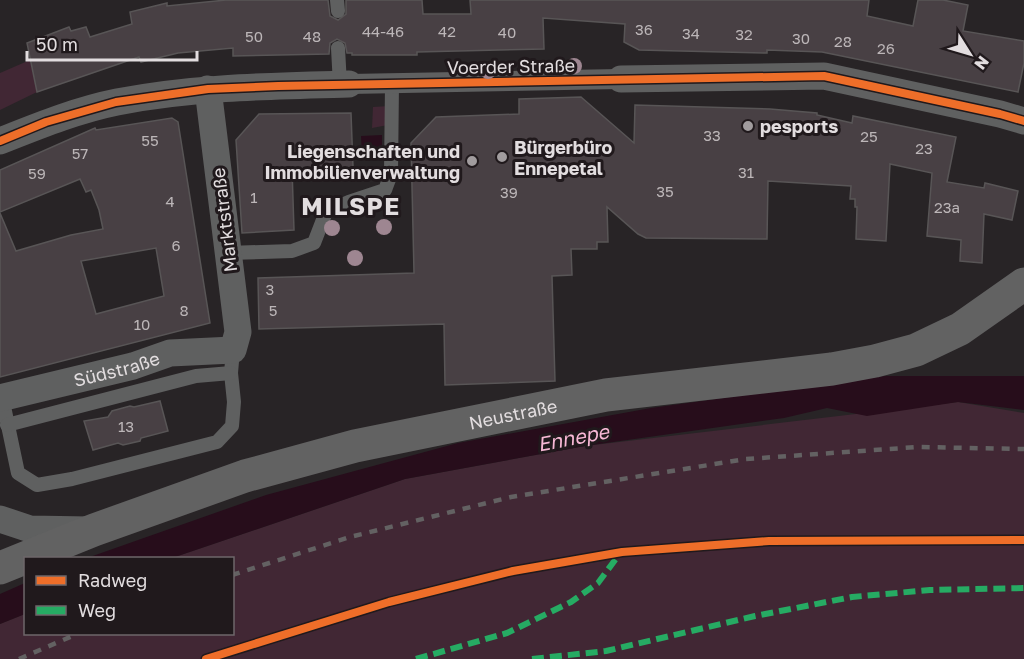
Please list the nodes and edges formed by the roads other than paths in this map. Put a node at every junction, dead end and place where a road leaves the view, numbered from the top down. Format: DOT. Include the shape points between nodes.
graph roads {
  1 [pos="338,48"];
  2 [pos="621,79"];
  3 [pos="392,84"];
  4 [pos="345,85"];
  5 [pos="208,89"];
  6 [pos="1024,121"];
  7 [pos="0,141"];
  8 [pos="228,253"];
  9 [pos="1024,284"];
  10 [pos="232,361"];
  11 [pos="1,398"];
  12 [pos="7,424"];
  13 [pos="0,519"];
  14 [pos="94,530"];
  15 [pos="27,557"];
  16 [pos="24,558"];
  17 [pos="0,568"];
  1 -- 4 [label="lane"];
  2 -- 3 [label="street, Voerder Straße"];
  2 -- 6 [label="street, Voerder Straße" via="824,76"];
  3 -- 4 [label="street, Voerder Straße"];
  3 -- 8 [label="lane" via="392,174 386,190 326,212 314,243 292,251"];
  4 -- 5 [label="street, Voerder Straße"];
  5 -- 7 [label="street, Voerder Straße" via="116,102 46,122"];
  5 -- 8 [label="street, Marktstraße"];
  8 -- 10 [label="street, Marktstraße" via="238,332"];
  9 -- 14 [label="main road, Neustraße" via="960,330 916,350 875,361 606,395 355,446 245,476"];
  10 -- 11 [label="street, Südstraße" via="170,353 133,366"];
  10 -- 12 [label="lane" via="196,376"];
  10 -- 12 [label="lane" via="232,426 217,442 37,485 18,472"];
  11 -- 12 [label="lane"];
  13 -- 14 [label="street" via="30,529"];
  14 -- 15 [label="main road, Neustraße"];
  16 -- 17 [label="main road, Neustraße"];
}
